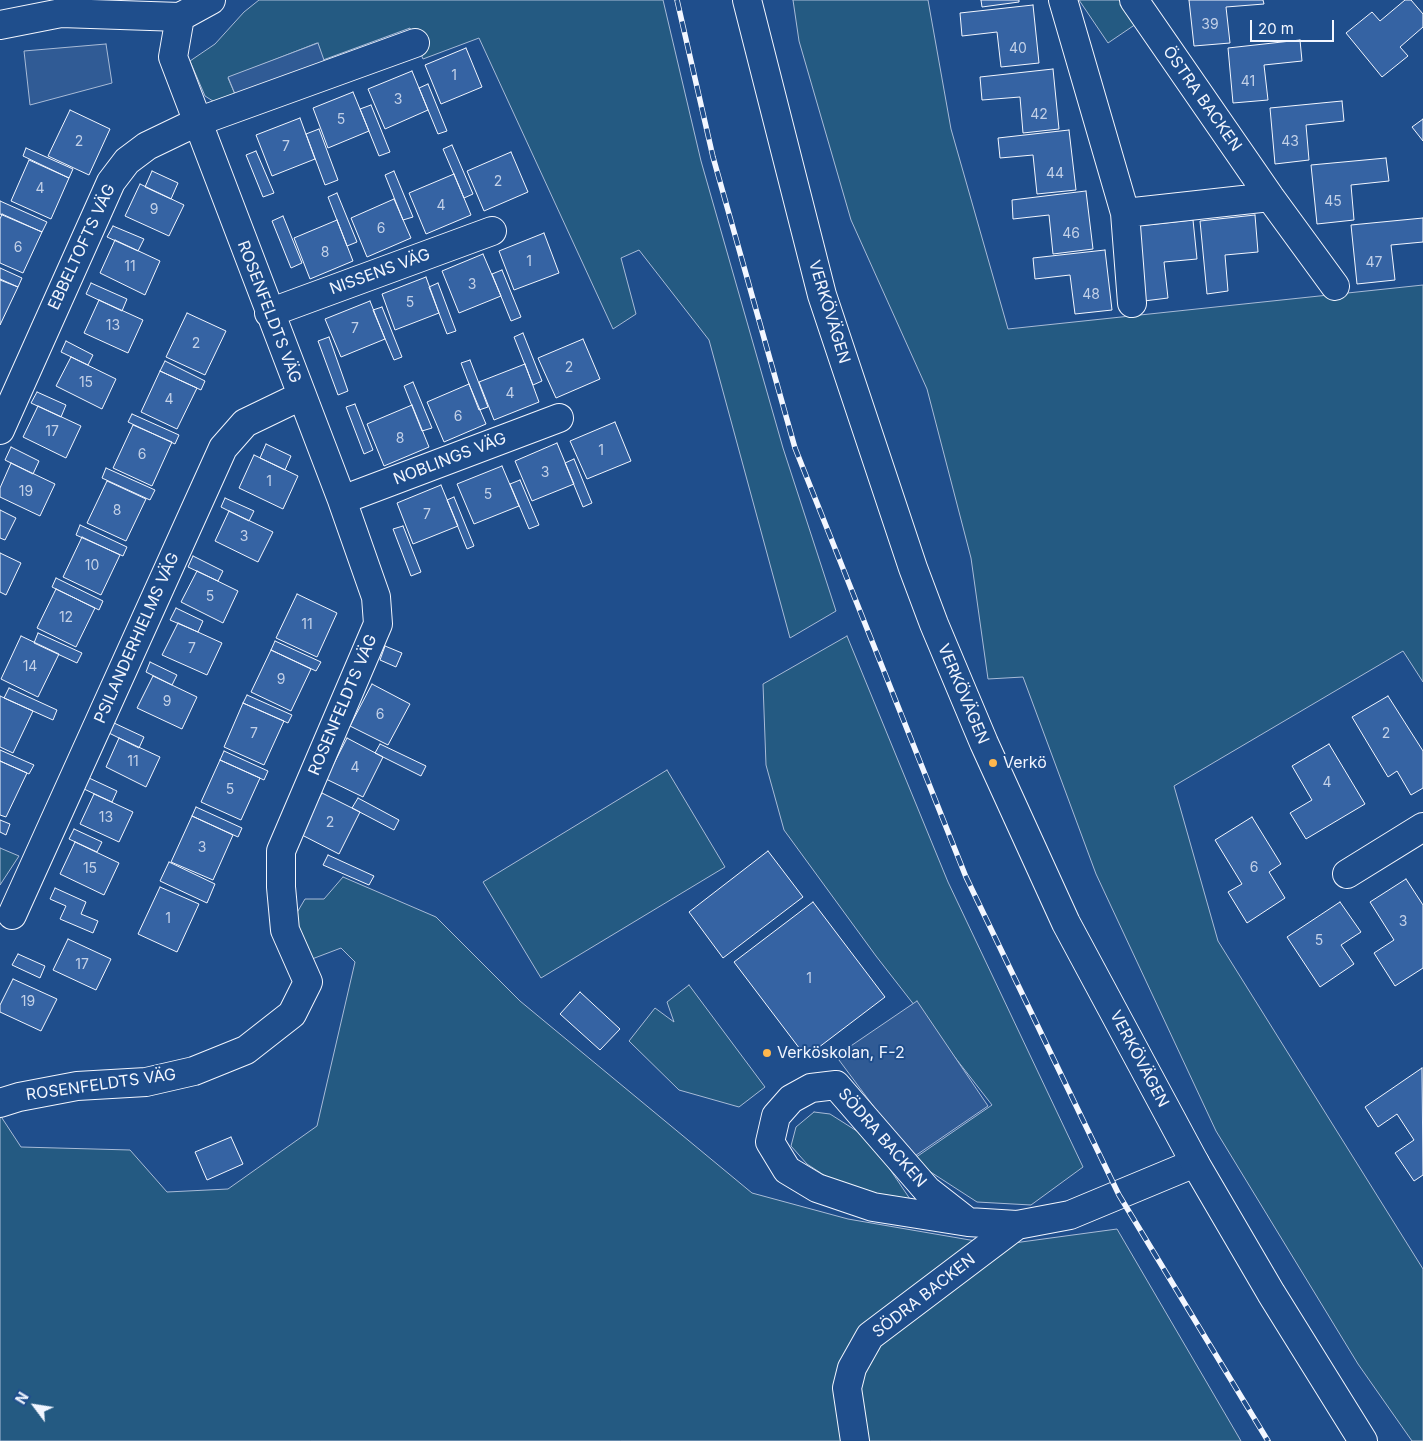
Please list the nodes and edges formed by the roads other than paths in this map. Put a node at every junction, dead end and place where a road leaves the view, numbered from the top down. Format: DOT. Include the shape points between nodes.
graph roads {
  1 [pos="747,0"];
  2 [pos="1063,0"];
  3 [pos="1134,0"];
  4 [pos="206,1"];
  5 [pos="180,17"];
  6 [pos="0,25"];
  7 [pos="415,43"];
  8 [pos="197,122"];
  9 [pos="1270,197"];
  10 [pos="1125,213"];
  11 [pos="492,231"];
  12 [pos="1335,286"];
  13 [pos="1132,303"];
  14 [pos="269,313"];
  15 [pos="301,396"];
  16 [pos="559,418"];
  17 [pos="0,430"];
  18 [pos="342,500"];
  19 [pos="1423,827"];
  20 [pos="1347,874"];
  21 [pos="12,915"];
  22 [pos="0,1103"];
  23 [pos="1195,1163"];
  24 [pos="968,1222"];
  25 [pos="1017,1225"];
  26 [pos="855,1441"];
  27 [pos="1363,1441"];
  1 -- 23 [label="street, VERKÖVÄGEN" via="822,295 934,624 1066,923"];
  2 -- 10 [label="street"];
  3 -- 9 [label="street, ÖSTRA BACKEN"];
  4 -- 5 [label="street"];
  5 -- 6 [label="street" via="61,13"];
  5 -- 8 [label="street, ROSENFELDTS VÄG" via="173,57"];
  7 -- 8 [label="street, EBBELTOFTS VÄG"];
  8 -- 14 [label="street, ROSENFELDTS VÄG"];
  8 -- 17 [label="street, EBBELTOFTS VÄG" via="147,146 127,161 111,182"];
  9 -- 10 [label="street"];
  9 -- 12 [label="street, ÖSTRA BACKEN"];
  10 -- 13 [label="street"];
  11 -- 14 [label="street, NISSENS VÄG"];
  14 -- 15 [label="street, ROSENFELDTS VÄG"];
  15 -- 18 [label="street, ROSENFELDTS VÄG"];
  15 -- 21 [label="street, PSILANDERHIELMS VÄG" via="245,423 223,448"];
  16 -- 18 [label="street, NOBLINGS VÄG"];
  18 -- 22 [label="street, ROSENFELDTS VÄG" via="376,597 378,624 281,851 285,930 308,982 292,1014 246,1050 194,1071 146,1082 78,1086"];
  19 -- 20 [label="street"];
  23 -- 25 [label="street, SÖDRA BACKEN" via="1070,1215"];
  23 -- 27 [label="street, VERKÖVÄGEN"];
  24 -- 24 [label="street, SÖDRA BACKEN" via="927,1190 836,1085 811,1088 791,1099 776,1116 770,1142 788,1170 817,1188 873,1207"];
  24 -- 25 [label="street, SÖDRA BACKEN"];
  25 -- 26 [label="street, SÖDRA BACKEN" via="870,1336 852,1368 847,1388"];
}
